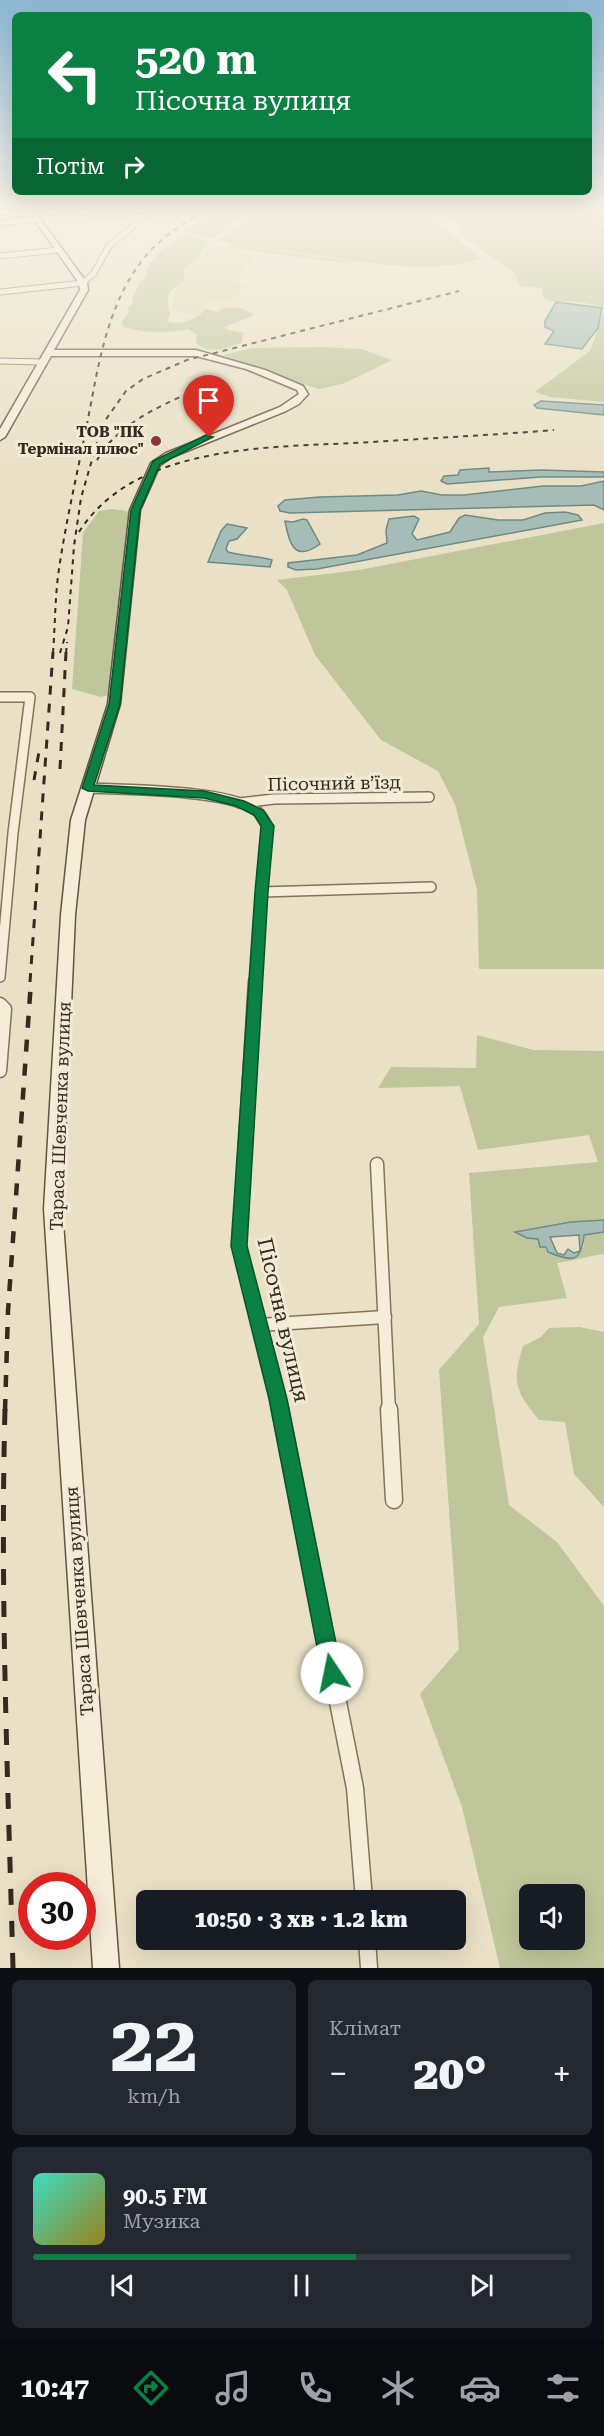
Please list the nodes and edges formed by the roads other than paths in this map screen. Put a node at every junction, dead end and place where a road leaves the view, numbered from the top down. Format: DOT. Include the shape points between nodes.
graph roads {
  1 [pos="80,297"];
  2 [pos="46,353"];
  3 [pos="0,361"];
  4 [pos="41,362"];
  5 [pos="1,433"];
  6 [pos="0,697"];
  7 [pos="88,788"];
  8 [pos="429,797"];
  9 [pos="240,803"];
  10 [pos="430,887"];
  11 [pos="261,892"];
  12 [pos="0,977"];
  13 [pos="0,1004"];
  14 [pos="0,1071"];
  15 [pos="377,1164"];
  16 [pos="384,1317"];
  17 [pos="259,1325"];
  18 [pos="394,1500"];
  19 [pos="363,1890"];
  20 [pos="368,1950"];
  21 [pos="106,1968"];
  22 [pos="369,1968"];
  1 -- 2 [label="street"];
  2 -- 4 [label="street"];
  2 -- 7 [label="street, Тараса Шевченка вулиця" via="196,353 254,369 300,388 304,394 296,402 169,454 156,463 135,510 114,704"];
  3 -- 4 [label="street"];
  4 -- 5 [label="street"];
  6 -- 12 [label="street" via="30,697"];
  7 -- 9 [label="street, Пісочна вулиця" via="204,795"];
  7 -- 21 [label="street, Тараса Шевченка вулиця" via="78,820 68,915 53,1209"];
  8 -- 9 [label="street, Пісочний в’їзд"];
  9 -- 11 [label="street, Пісочна вулиця" via="259,813 267,826"];
  10 -- 11 [label="street"];
  11 -- 17 [label="street, Пісочна вулиця" via="239,1246"];
  13 -- 14 [label="street" via="5,1009"];
  15 -- 16 [label="street"];
  16 -- 17 [label="street"];
  16 -- 18 [label="street"];
  17 -- 19 [label="street, Пісочна вулиця" via="278,1399 355,1788"];
  20 -- 22 [label="street"];
}
